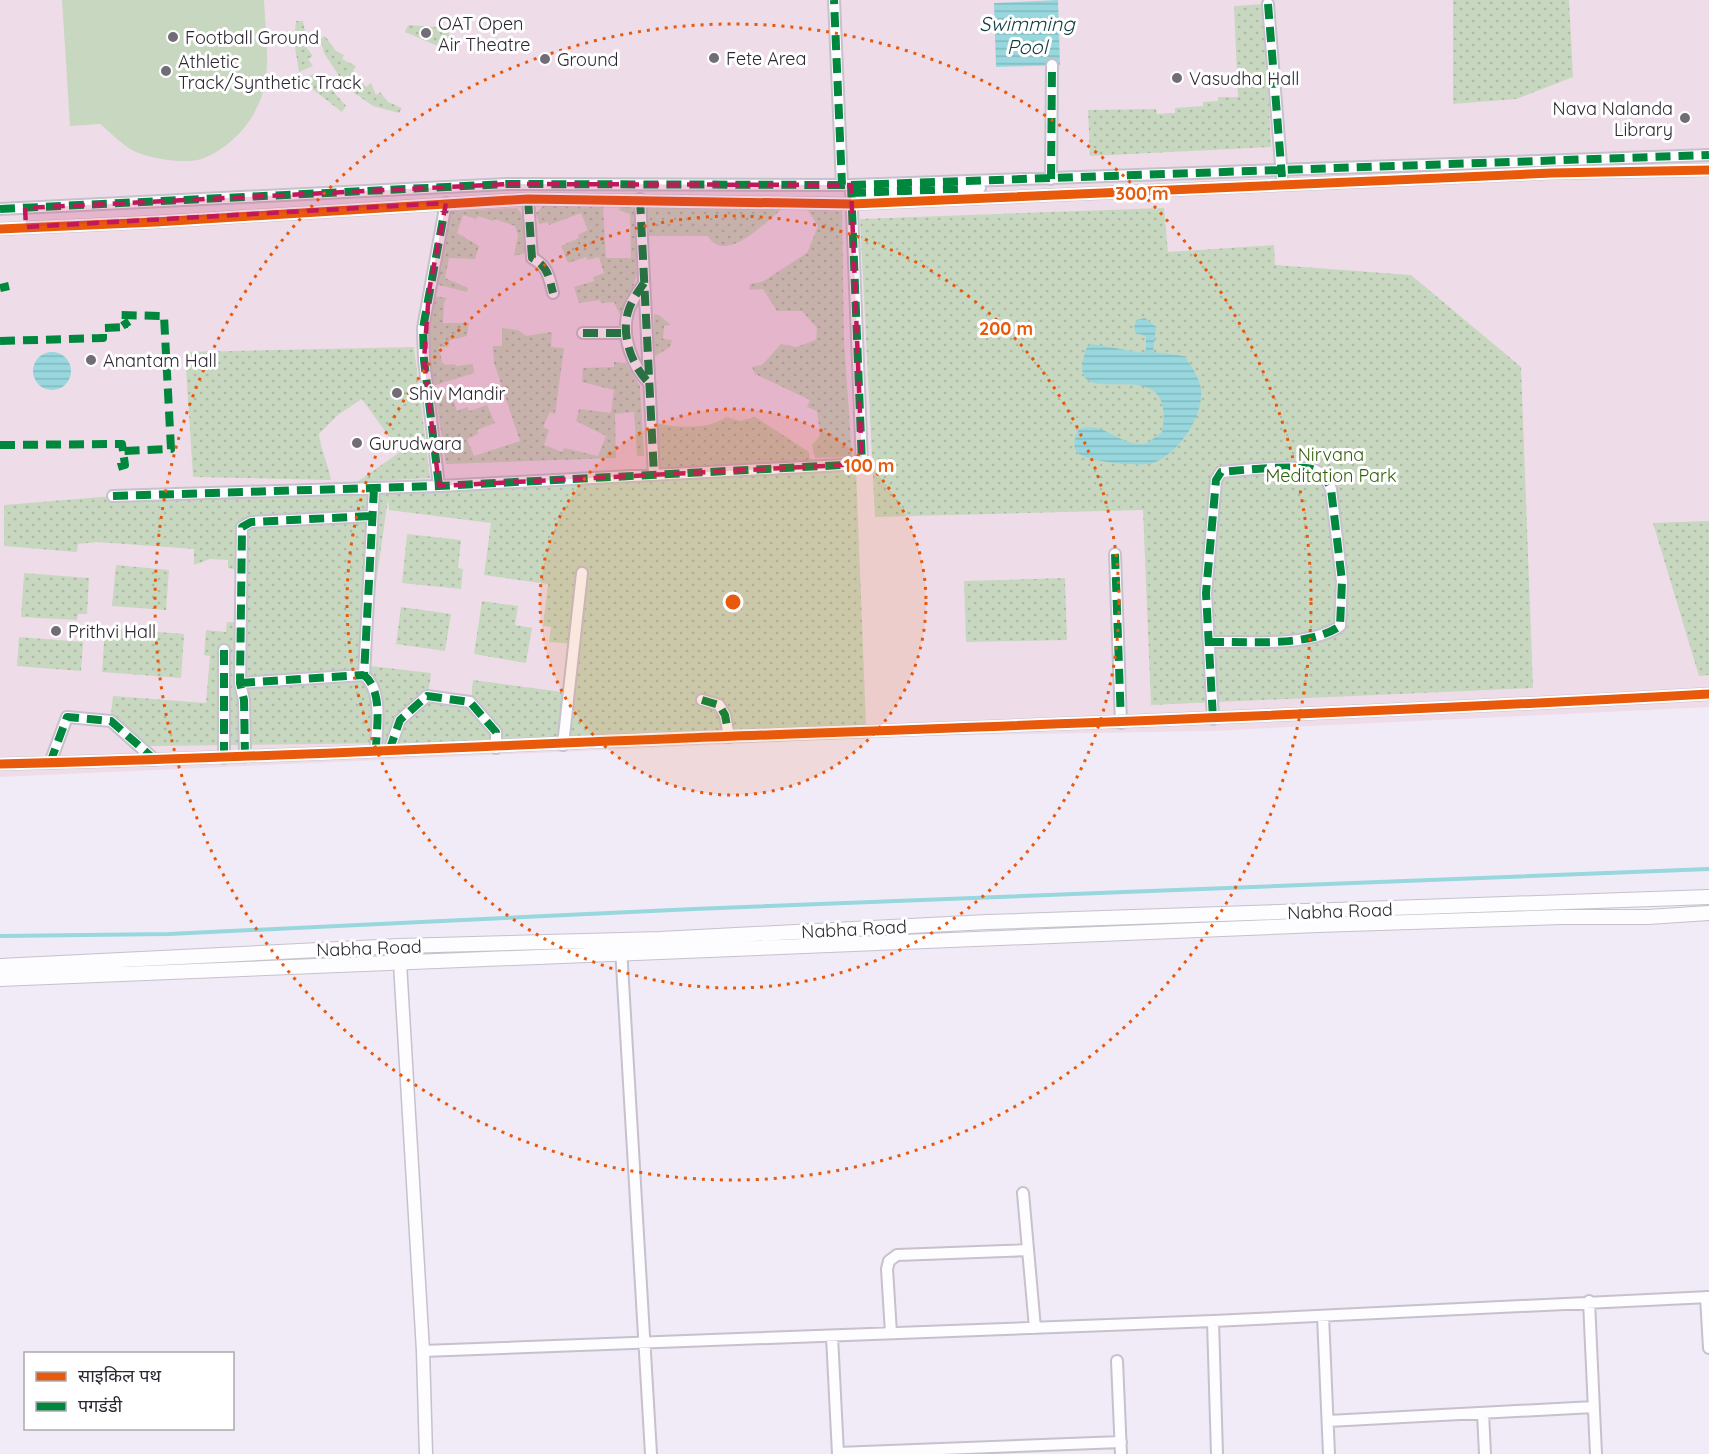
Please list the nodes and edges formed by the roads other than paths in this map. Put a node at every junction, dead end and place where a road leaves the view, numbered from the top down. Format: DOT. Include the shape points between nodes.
graph roads {
  1 [pos="834,0"];
  2 [pos="1268,4"];
  3 [pos="1052,65"];
  4 [pos="1709,155"];
  5 [pos="1709,162"];
  6 [pos="1709,170"];
  7 [pos="1282,178"];
  8 [pos="1051,179"];
  9 [pos="419,189"];
  10 [pos="849,192"];
  11 [pos="528,199"];
  12 [pos="640,199"];
  13 [pos="446,203"];
  14 [pos="418,206"];
  15 [pos="25,208"];
  16 [pos="0,209"];
  17 [pos="26,227"];
  18 [pos="0,229"];
  19 [pos="644,283"];
  20 [pos="553,293"];
  21 [pos="583,333"];
  22 [pos="626,333"];
  23 [pos="649,383"];
  24 [pos="654,475"];
  25 [pos="439,486"];
  26 [pos="374,488"];
  27 [pos="113,496"];
  28 [pos="372,516"];
  29 [pos="1115,554"];
  30 [pos="582,573"];
  31 [pos="1209,642"];
  32 [pos="224,650"];
  33 [pos="364,675"];
  34 [pos="240,683"];
  35 [pos="1709,694"];
  36 [pos="702,700"];
  37 [pos="1213,719"];
  38 [pos="1121,723"];
  39 [pos="729,737"];
  40 [pos="563,745"];
  41 [pos="496,748"];
  42 [pos="389,751"];
  43 [pos="376,752"];
  44 [pos="245,757"];
  45 [pos="224,758"];
  46 [pos="155,760"];
  47 [pos="50,762"];
  48 [pos="0,764"];
  49 [pos="1709,897"];
  50 [pos="1709,913"];
  51 [pos="399,946"];
  52 [pos="621,947"];
  53 [pos="401,963"];
  54 [pos="0,966"];
  55 [pos="27,972"];
  56 [pos="0,979"];
  57 [pos="1023,1193"];
  58 [pos="1028,1250"];
  59 [pos="1708,1297"];
  60 [pos="1589,1301"];
  61 [pos="1323,1316"];
  62 [pos="1213,1321"];
  63 [pos="1035,1328"];
  64 [pos="891,1333"];
  65 [pos="832,1336"];
  66 [pos="645,1343"];
  67 [pos="1709,1348"];
  68 [pos="423,1352"];
  69 [pos="1117,1361"];
  70 [pos="1594,1407"];
  71 [pos="1483,1413"];
  72 [pos="1328,1421"];
  73 [pos="1121,1442"];
  74 [pos="977,1450"];
  75 [pos="426,1454"];
  76 [pos="651,1454"];
  77 [pos="838,1454"];
  78 [pos="1121,1454"];
  79 [pos="1217,1454"];
  80 [pos="1329,1454"];
  81 [pos="1485,1454"];
  82 [pos="1596,1454"];
  1 -- 10 [label="street"];
  2 -- 7 [label="street"];
  3 -- 8 [label="street"];
  4 -- 7 [label="street"];
  5 -- 7 [label="street"];
  6 -- 7 [label="street"];
  7 -- 8 [label="street"];
  7 -- 10 [label="street"];
  8 -- 10 [label="street"];
  9 -- 10 [label="street" via="595,182"];
  9 -- 14 [label="street"];
  9 -- 15 [label="street"];
  10 -- 12 [label="street"];
  10 -- 24 [label="street" via="862,464"];
  11 -- 12 [label="street"];
  11 -- 13 [label="street"];
  11 -- 20 [label="street" via="532,258 548,272"];
  12 -- 19 [label="street"];
  13 -- 14 [label="street"];
  13 -- 25 [label="street" via="423,328"];
  14 -- 17 [label="street"];
  15 -- 16 [label="street"];
  15 -- 17 [label="street"];
  17 -- 18 [label="street"];
  19 -- 22 [label="street" via="628,311"];
  19 -- 23 [label="street"];
  21 -- 22 [label="street"];
  22 -- 23 [label="street" via="640,374"];
  23 -- 24 [label="street"];
  24 -- 25 [label="street"];
  25 -- 26 [label="street"];
  26 -- 27 [label="street"];
  26 -- 28 [label="street"];
  28 -- 33 [label="street"];
  28 -- 34 [label="street" via="251,522 242,527"];
  29 -- 38 [label="street"];
  30 -- 40 [label="street"];
  31 -- 31 [label="street" via="1206,593 1216,480 1221,472 1312,469 1325,476 1331,489 1342,581 1340,626 1310,639"];
  31 -- 37 [label="street"];
  32 -- 45 [label="street"];
  33 -- 34 [label="street"];
  33 -- 43 [label="street" via="375,691"];
  34 -- 44 [label="street"];
  35 -- 37 [label="street"];
  36 -- 39 [label="street" via="719,705"];
  37 -- 38 [label="street"];
  38 -- 39 [label="street"];
  39 -- 40 [label="street"];
  40 -- 41 [label="street"];
  41 -- 42 [label="street"];
  41 -- 42 [label="street" via="496,732 470,702 428,696 400,720"];
  42 -- 43 [label="street"];
  43 -- 44 [label="street"];
  44 -- 45 [label="street"];
  45 -- 46 [label="street"];
  46 -- 47 [label="street"];
  46 -- 47 [label="street" via="111,721 67,717"];
  47 -- 48 [label="street"];
  49 -- 52 [label="main road, Nabha Road" via="987,922"];
  50 -- 52 [label="main road, Nabha Road"];
  51 -- 52 [label="main road, Nabha Road"];
  51 -- 53 [label="street"];
  51 -- 55 [label="main road, Nabha Road"];
  52 -- 53 [label="main road, Nabha Road"];
  52 -- 66 [label="street"];
  53 -- 55 [label="main road, Nabha Road"];
  53 -- 68 [label="street"];
  54 -- 55 [label="main road, Nabha Road"];
  55 -- 56 [label="main road, Nabha Road"];
  57 -- 58 [label="street"];
  58 -- 63 [label="street"];
  58 -- 64 [label="street" via="897,1255 889,1261 887,1269"];
  59 -- 60 [label="street"];
  59 -- 67 [label="street"];
  60 -- 61 [label="street"];
  60 -- 70 [label="street"];
  61 -- 62 [label="street"];
  61 -- 72 [label="street"];
  62 -- 63 [label="street"];
  62 -- 79 [label="street"];
  63 -- 64 [label="street"];
  64 -- 65 [label="street"];
  65 -- 66 [label="street"];
  65 -- 77 [label="street"];
  66 -- 68 [label="street"];
  66 -- 76 [label="street"];
  68 -- 75 [label="street"];
  69 -- 73 [label="street"];
  70 -- 71 [label="street"];
  70 -- 82 [label="street"];
  71 -- 72 [label="street"];
  71 -- 81 [label="street"];
  72 -- 80 [label="street"];
  73 -- 74 [label="street"];
  73 -- 78 [label="street"];
  74 -- 77 [label="street"];
}
